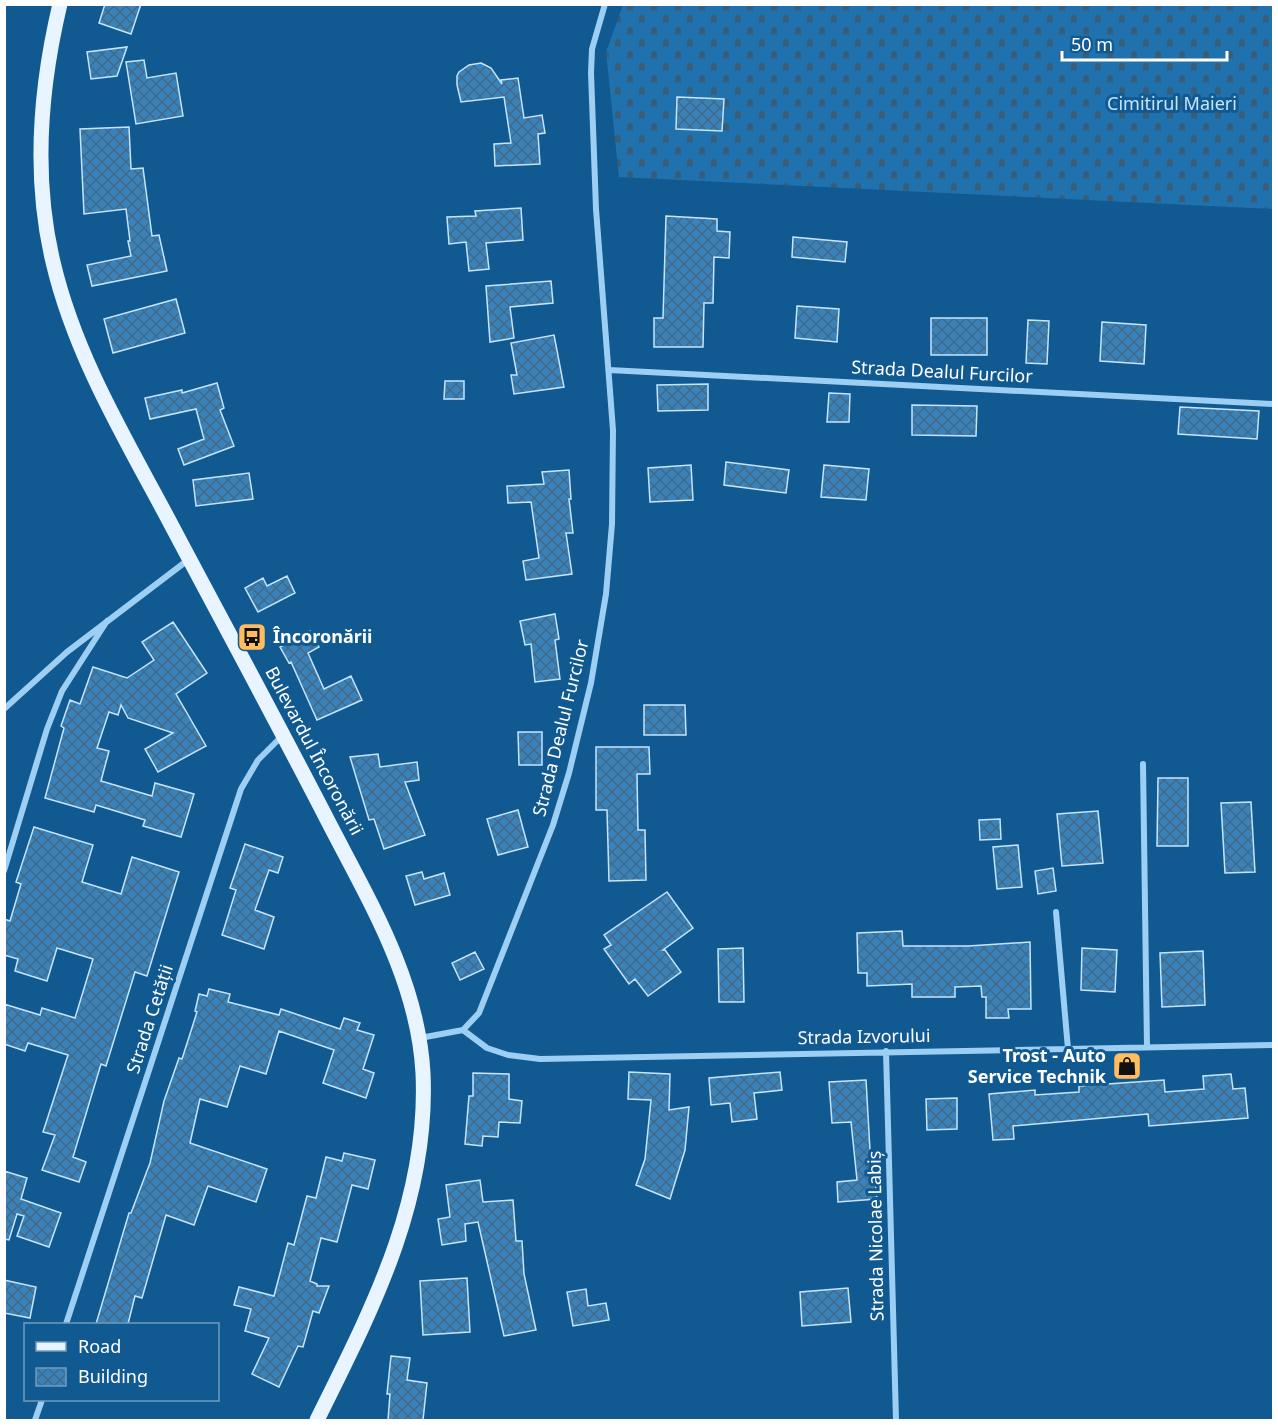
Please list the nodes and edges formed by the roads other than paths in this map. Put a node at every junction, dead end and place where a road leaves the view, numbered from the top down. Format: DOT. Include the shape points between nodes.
graph roads {
  1 [pos="60,4"];
  2 [pos="605,4"];
  3 [pos="609,370"];
  4 [pos="1274,404"];
  5 [pos="189,559"];
  6 [pos="107,621"];
  7 [pos="4,709"];
  8 [pos="284,735"];
  9 [pos="1143,764"];
  10 [pos="4,871"];
  11 [pos="1056,912"];
  12 [pos="463,1030"];
  13 [pos="420,1038"];
  14 [pos="1274,1045"];
  15 [pos="1147,1047"];
  16 [pos="1068,1049"];
  17 [pos="886,1051"];
  18 [pos="66,1323"];
  19 [pos="42,1401"];
  20 [pos="35,1420"];
  21 [pos="317,1420"];
  22 [pos="896,1420"];
  1 -- 5 [label="main road, Bulevardul Încoronării" via="43,98 41,160 52,261 93,375"];
  2 -- 3 [label="street, Strada Dealul Furcilor" via="592,49 591,73 596,209"];
  3 -- 4 [label="street, Strada Dealul Furcilor"];
  3 -- 12 [label="street, Strada Dealul Furcilor" via="612,524 606,594 591,683 553,825 479,1013"];
  5 -- 6 [label="street"];
  5 -- 8 [label="main road, Bulevardul Încoronării"];
  6 -- 7 [label="street"];
  6 -- 10 [label="street" via="62,691"];
  8 -- 13 [label="main road, Bulevardul Încoronării" via="392,946"];
  8 -- 18 [label="street, Strada Cetății" via="258,760 241,789"];
  9 -- 15 [label="street"];
  11 -- 16 [label="street"];
  12 -- 13 [label="street"];
  12 -- 17 [label="street, Strada Izvorului" via="487,1048 540,1059"];
  13 -- 21 [label="main road, Bulevardul Încoronării" via="423,1114 419,1161 406,1217 366,1322"];
  14 -- 15 [label="street, Strada Izvorului"];
  15 -- 16 [label="street, Strada Izvorului"];
  16 -- 17 [label="street, Strada Izvorului"];
  17 -- 22 [label="street, Strada Nicolae Labiș"];
  19 -- 20 [label="street"];
}
